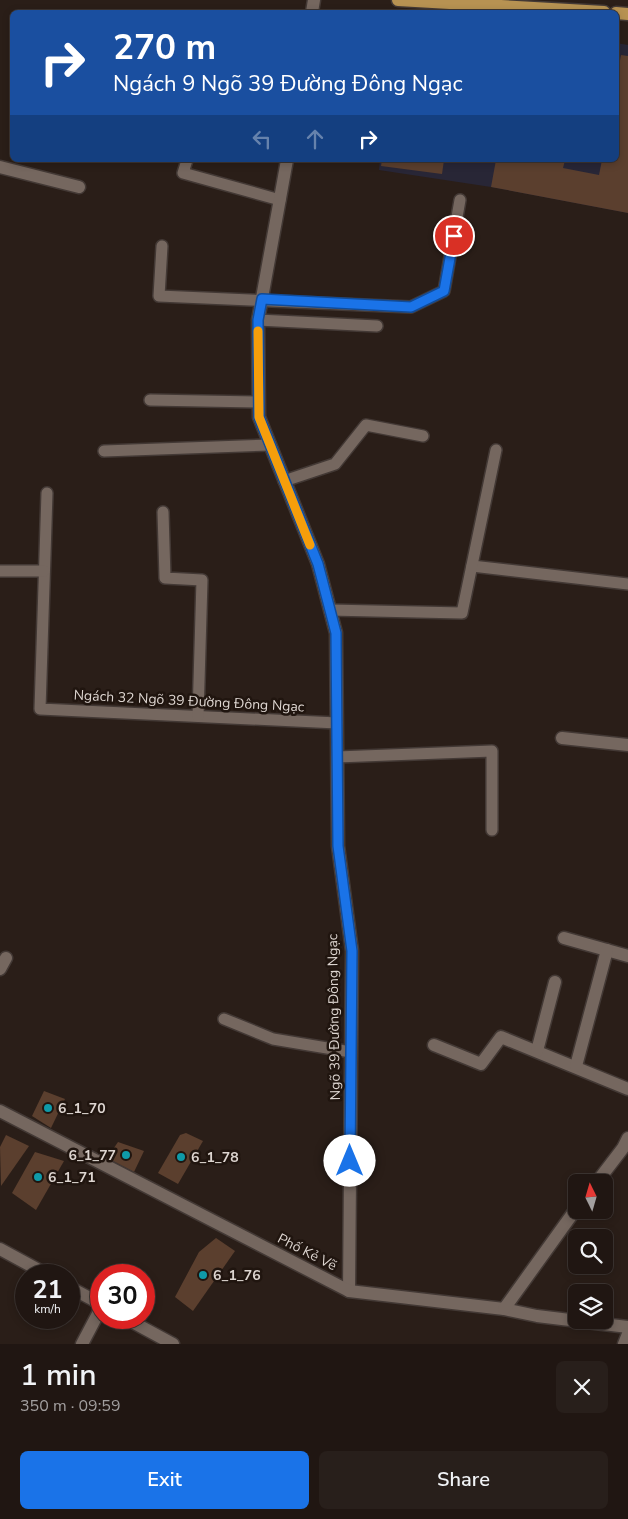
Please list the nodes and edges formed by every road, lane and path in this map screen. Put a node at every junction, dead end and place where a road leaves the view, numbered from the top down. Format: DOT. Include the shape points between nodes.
graph roads {
  1 [pos="398,0"];
  2 [pos="570,10"];
  3 [pos="186,162"];
  4 [pos="287,162"];
  5 [pos="0,167"];
  6 [pos="80,187"];
  7 [pos="280,200"];
  8 [pos="460,200"];
  9 [pos="162,246"];
  10 [pos="262,299"];
  11 [pos="258,320"];
  12 [pos="377,326"];
  13 [pos="150,400"];
  14 [pos="258,402"];
  15 [pos="423,436"];
  16 [pos="270,445"];
  17 [pos="496,450"];
  18 [pos="104,451"];
  19 [pos="284,481"];
  20 [pos="47,493"];
  21 [pos="163,512"];
  22 [pos="472,566"];
  23 [pos="0,571"];
  24 [pos="44,571"];
  25 [pos="628,584"];
  26 [pos="330,610"];
  27 [pos="198,716"];
  28 [pos="336,723"];
  29 [pos="562,738"];
  30 [pos="628,745"];
  31 [pos="337,757"];
  32 [pos="492,830"];
  33 [pos="564,938"];
  34 [pos="607,950"];
  35 [pos="628,956"];
  36 [pos="554,982"];
  37 [pos="224,1019"];
  38 [pos="434,1045"];
  39 [pos="537,1051"];
  40 [pos="351,1052"];
  41 [pos="576,1066"];
  42 [pos="628,1089"];
  43 [pos="0,1112"];
  44 [pos="628,1138"];
  45 [pos="602,1174"];
  46 [pos="569,1219"];
  47 [pos="0,1249"];
  48 [pos="28,1264"];
  49 [pos="349,1291"];
  50 [pos="504,1309"];
  51 [pos="628,1327"];
  52 [pos="90,1328"];
  53 [pos="145,1329"];
  54 [pos="628,1334"];
  55 [pos="82,1344"];
  56 [pos="173,1344"];
  57 [pos="624,1344"];
  1 -- 2 [label="main road"];
  3 -- 7 [label="lane" via="183,173"];
  4 -- 7 [label="street, Ngõ 39 Đường Đông Ngạc"];
  5 -- 6 [label="street"];
  7 -- 10 [label="street, Ngõ 39 Đường Đông Ngạc"];
  8 -- 10 [label="lane" via="444,291 411,307"];
  9 -- 10 [label="lane" via="159,296"];
  10 -- 11 [label="street, Ngõ 39 Đường Đông Ngạc"];
  11 -- 12 [label="lane"];
  11 -- 14 [label="street, Ngõ 39 Đường Đông Ngạc"];
  13 -- 14 [label="lane"];
  14 -- 16 [label="street, Ngõ 39 Đường Đông Ngạc" via="259,417"];
  15 -- 19 [label="lane" via="366,425 334,464"];
  16 -- 18 [label="lane"];
  16 -- 19 [label="street, Ngõ 39 Đường Đông Ngạc"];
  17 -- 22 [label="lane"];
  19 -- 26 [label="street, Ngõ 39 Đường Đông Ngạc" via="318,564"];
  20 -- 24 [label="lane"];
  21 -- 27 [label="lane" via="165,578 202,580"];
  22 -- 25 [label="lane"];
  22 -- 26 [label="lane" via="462,613"];
  23 -- 24 [label="lane"];
  24 -- 27 [label="lane, Ngách 32 Ngõ 39 Đường Đông Ngạc" via="40,709"];
  26 -- 28 [label="street, Ngõ 39 Đường Đông Ngạc" via="336,633"];
  27 -- 28 [label="lane, Ngách 32 Ngõ 39 Đường Đông Ngạc"];
  28 -- 31 [label="street, Ngõ 39 Đường Đông Ngạc"];
  29 -- 30 [label="street"];
  31 -- 32 [label="lane" via="492,751"];
  31 -- 40 [label="street, Ngõ 39 Đường Đông Ngạc" via="338,846 352,951"];
  33 -- 34 [label="street"];
  34 -- 35 [label="street"];
  34 -- 41 [label="street"];
  36 -- 39 [label="street"];
  37 -- 40 [label="lane" via="272,1038"];
  38 -- 39 [label="street" via="481,1064 501,1036"];
  39 -- 41 [label="street"];
  40 -- 49 [label="street, Ngõ 39 Đường Đông Ngạc"];
  41 -- 42 [label="street"];
  43 -- 49 [label="street, Phố Kẻ Vẽ"];
  44 -- 45 [label="street"];
  46 -- 50 [label="street"];
  47 -- 48 [label="street"];
  49 -- 50 [label="street, Phố Kẻ Vẽ"];
  50 -- 51 [label="street, Phố Kẻ Vẽ"];
  52 -- 55 [label="street"];
  53 -- 56 [label="street"];
  54 -- 57 [label="street"];
}
